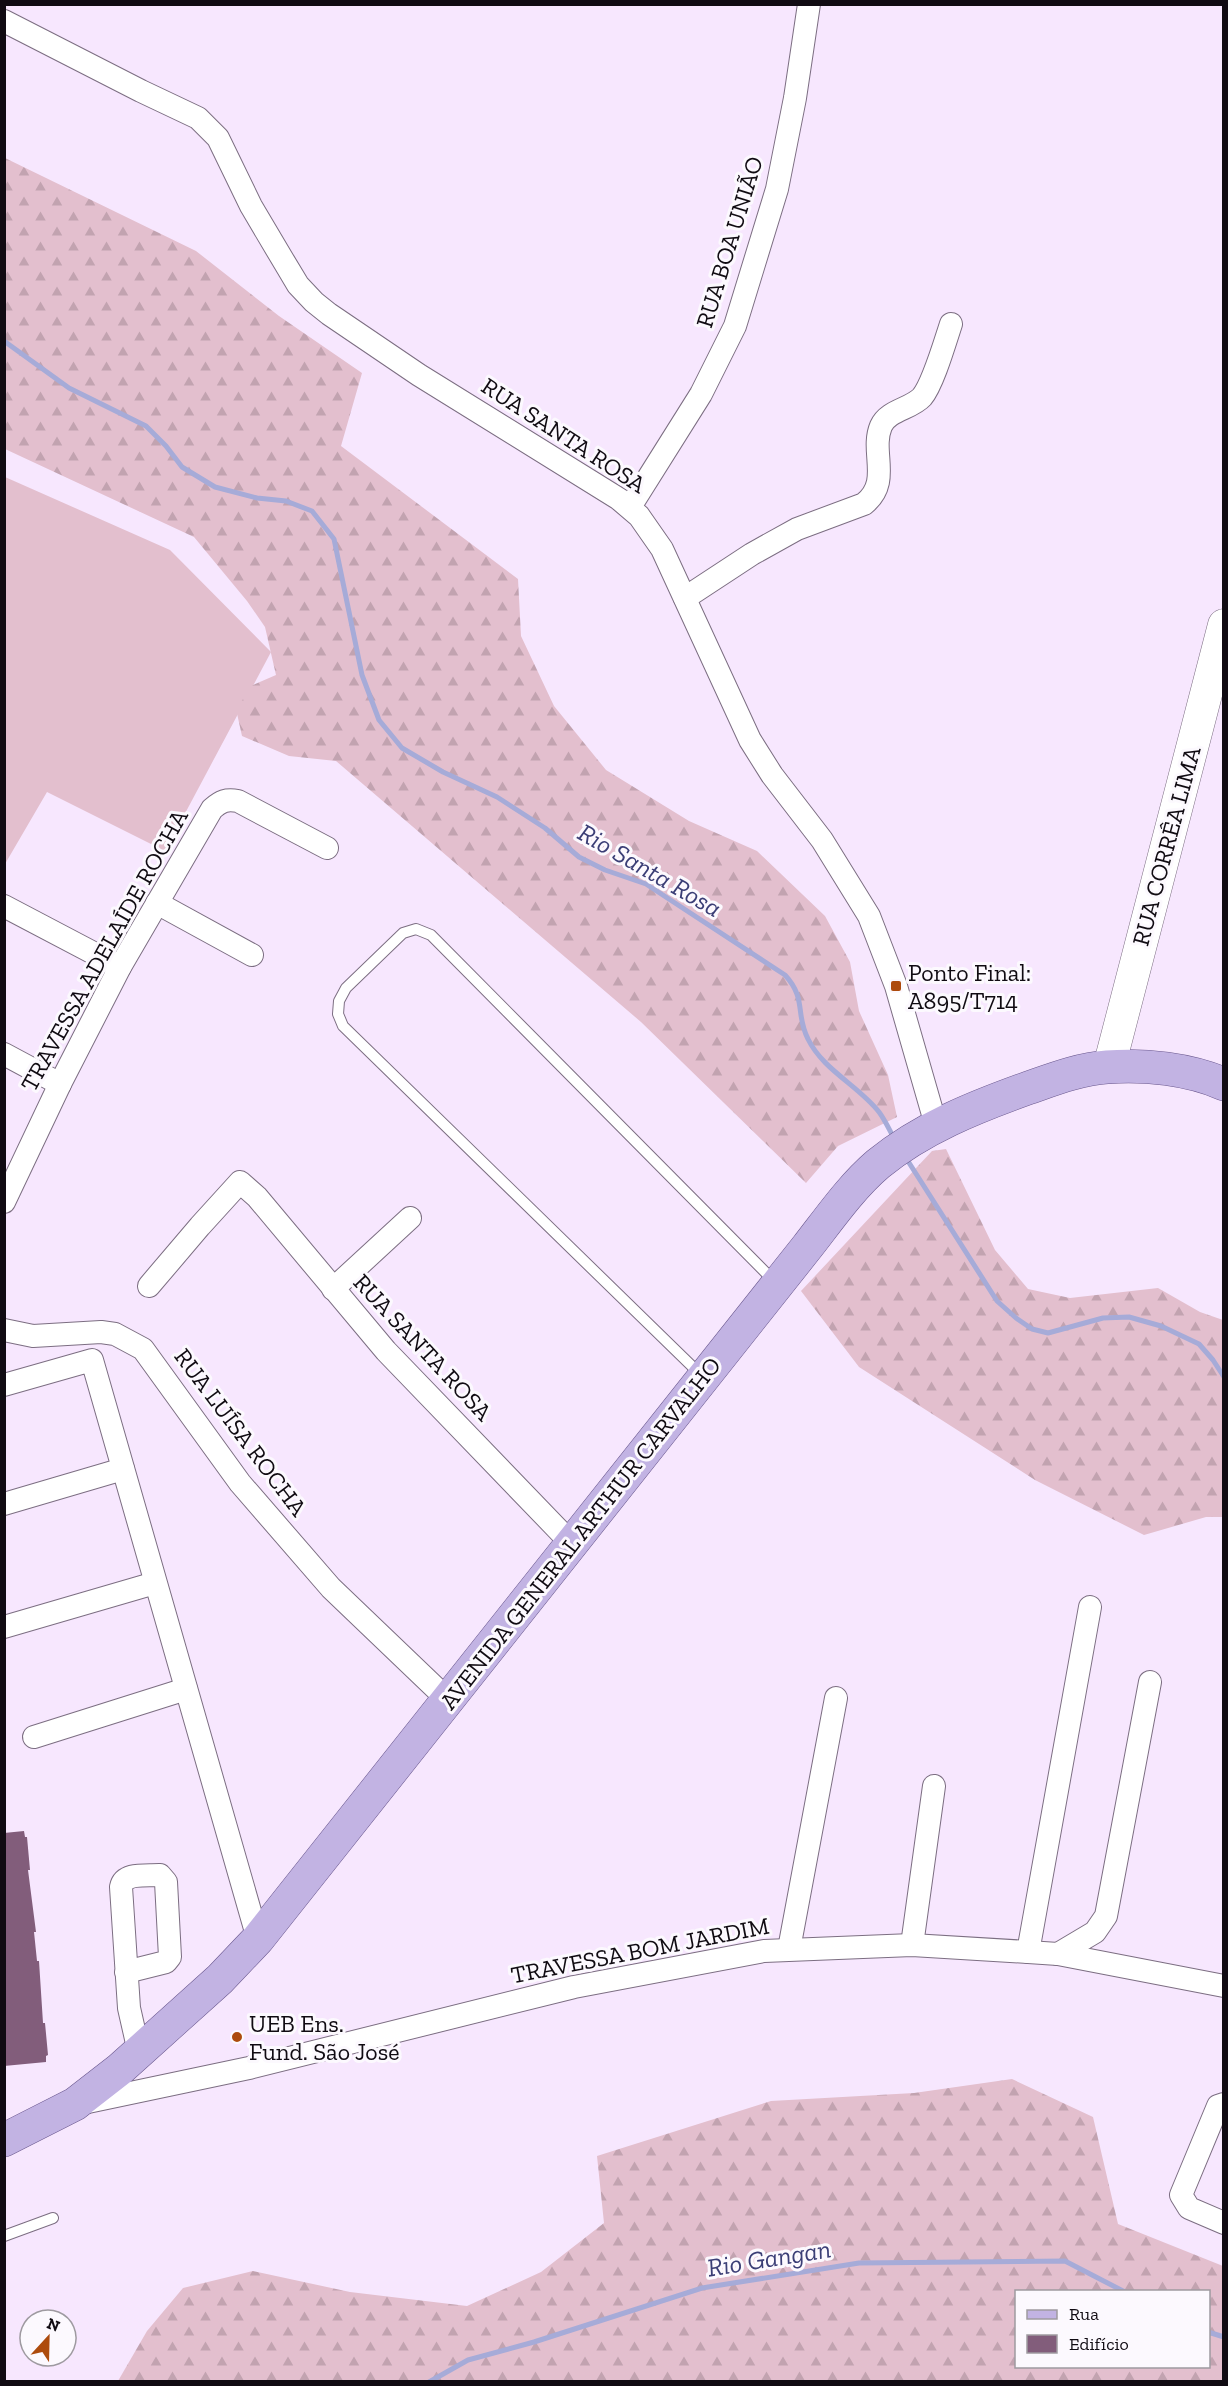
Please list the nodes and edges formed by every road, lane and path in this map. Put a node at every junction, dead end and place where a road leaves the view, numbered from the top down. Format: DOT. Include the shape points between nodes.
graph roads {
  1 [pos="809,4"];
  2 [pos="4,21"];
  3 [pos="951,324"];
  4 [pos="630,507"];
  5 [pos="685,598"];
  6 [pos="1224,625"];
  7 [pos="327,848"];
  8 [pos="157,903"];
  9 [pos="4,906"];
  10 [pos="252,955"];
  11 [pos="120,967"];
  12 [pos="4,1054"];
  13 [pos="1109,1067"];
  14 [pos="60,1084"];
  15 [pos="1224,1084"];
  16 [pos="926,1130"];
  17 [pos="5,1198"];
  18 [pos="410,1218"];
  19 [pos="777,1284"];
  20 [pos="149,1286"];
  21 [pos="333,1289"];
  22 [pos="4,1330"];
  23 [pos="704,1377"];
  24 [pos="4,1385"];
  25 [pos="123,1469"];
  26 [pos="4,1504"];
  27 [pos="572,1544"];
  28 [pos="155,1583"];
  29 [pos="1090,1607"];
  30 [pos="4,1627"];
  31 [pos="1150,1682"];
  32 [pos="186,1689"];
  33 [pos="836,1698"];
  34 [pos="448,1700"];
  35 [pos="34,1737"];
  36 [pos="934,1786"];
  37 [pos="258,1939"];
  38 [pos="912,1945"];
  39 [pos="789,1949"];
  40 [pos="1028,1952"];
  41 [pos="1058,1954"];
  42 [pos="126,1972"];
  43 [pos="1224,1986"];
  44 [pos="139,2052"];
  45 [pos="75,2104"];
  46 [pos="1224,2104"];
  47 [pos="4,2140"];
  48 [pos="54,2218"];
  49 [pos="1224,2223"];
  50 [pos="4,2236"];
  1 -- 4 [label="street, RUA BOA UNIÃO" via="777,189 735,326 701,394"];
  2 -- 4 [label="street, RUA SANTA ROSA" via="198,118 218,138 251,206 298,285 314,302 419,375"];
  3 -- 5 [label="street" via="921,397 888,417 881,426 879,482 871,498 797,529"];
  4 -- 5 [label="street, RUA SANTA ROSA" via="662,549"];
  5 -- 16 [label="street, RUA SANTA ROSA" via="750,740 822,840 869,915 896,986"];
  6 -- 13 [label="street, RUA CORRÊA LIMA"];
  7 -- 8 [label="street, TRAVESSA ADELAÍDE ROCHA" via="248,805 229,799 212,809"];
  8 -- 10 [label="street"];
  8 -- 11 [label="street, TRAVESSA ADELAÍDE ROCHA"];
  9 -- 11 [label="street"];
  11 -- 14 [label="street, TRAVESSA ADELAÍDE ROCHA"];
  12 -- 14 [label="street"];
  13 -- 15 [label="main road, AVENIDA GENERAL ARTHUR CARVALHO" via="1184,1072"];
  13 -- 16 [label="main road, AVENIDA GENERAL ARTHUR CARVALHO" via="1066,1074"];
  14 -- 17 [label="street, TRAVESSA ADELAÍDE ROCHA"];
  16 -- 19 [label="main road, AVENIDA GENERAL ARTHUR CARVALHO" via="879,1164"];
  18 -- 21 [label="street"];
  19 -- 23 [label="main road, AVENIDA GENERAL ARTHUR CARVALHO"];
  19 -- 23 [label="lane" via="431,935 416,929 403,933 346,988 339,1001 338,1014 343,1026"];
  20 -- 21 [label="street, RUA SANTA ROSA" via="240,1182"];
  21 -- 27 [label="street, RUA SANTA ROSA" via="386,1351"];
  22 -- 34 [label="street, RUA LUÍSA ROCHA" via="33,1336 101,1332 115,1334 143,1349 240,1483 323,1579"];
  23 -- 27 [label="main road, AVENIDA GENERAL ARTHUR CARVALHO"];
  24 -- 25 [label="street" via="92,1360"];
  25 -- 26 [label="street"];
  25 -- 28 [label="street"];
  27 -- 34 [label="main road, AVENIDA GENERAL ARTHUR CARVALHO"];
  28 -- 30 [label="street"];
  28 -- 32 [label="street"];
  29 -- 40 [label="street"];
  31 -- 41 [label="street" via="1106,1916 1095,1932"];
  32 -- 35 [label="street"];
  32 -- 37 [label="street"];
  33 -- 39 [label="street"];
  34 -- 37 [label="main road, AVENIDA GENERAL ARTHUR CARVALHO"];
  36 -- 38 [label="street"];
  37 -- 44 [label="main road, AVENIDA GENERAL ARTHUR CARVALHO"];
  38 -- 39 [label="street, TRAVESSA BOM JARDIM"];
  38 -- 40 [label="street, TRAVESSA BOM JARDIM"];
  39 -- 45 [label="street, TRAVESSA BOM JARDIM" via="574,1987 249,2068"];
  40 -- 41 [label="street, TRAVESSA BOM JARDIM"];
  41 -- 43 [label="street, TRAVESSA BOM JARDIM"];
  42 -- 44 [label="street"];
  44 -- 45 [label="main road, AVENIDA GENERAL ARTHUR CARVALHO"];
  45 -- 47 [label="main road, AVENIDA GENERAL ARTHUR CARVALHO"];
  46 -- 49 [label="street" via="1218,2106 1181,2194 1189,2208"];
  48 -- 50 [label="lane"];
}
